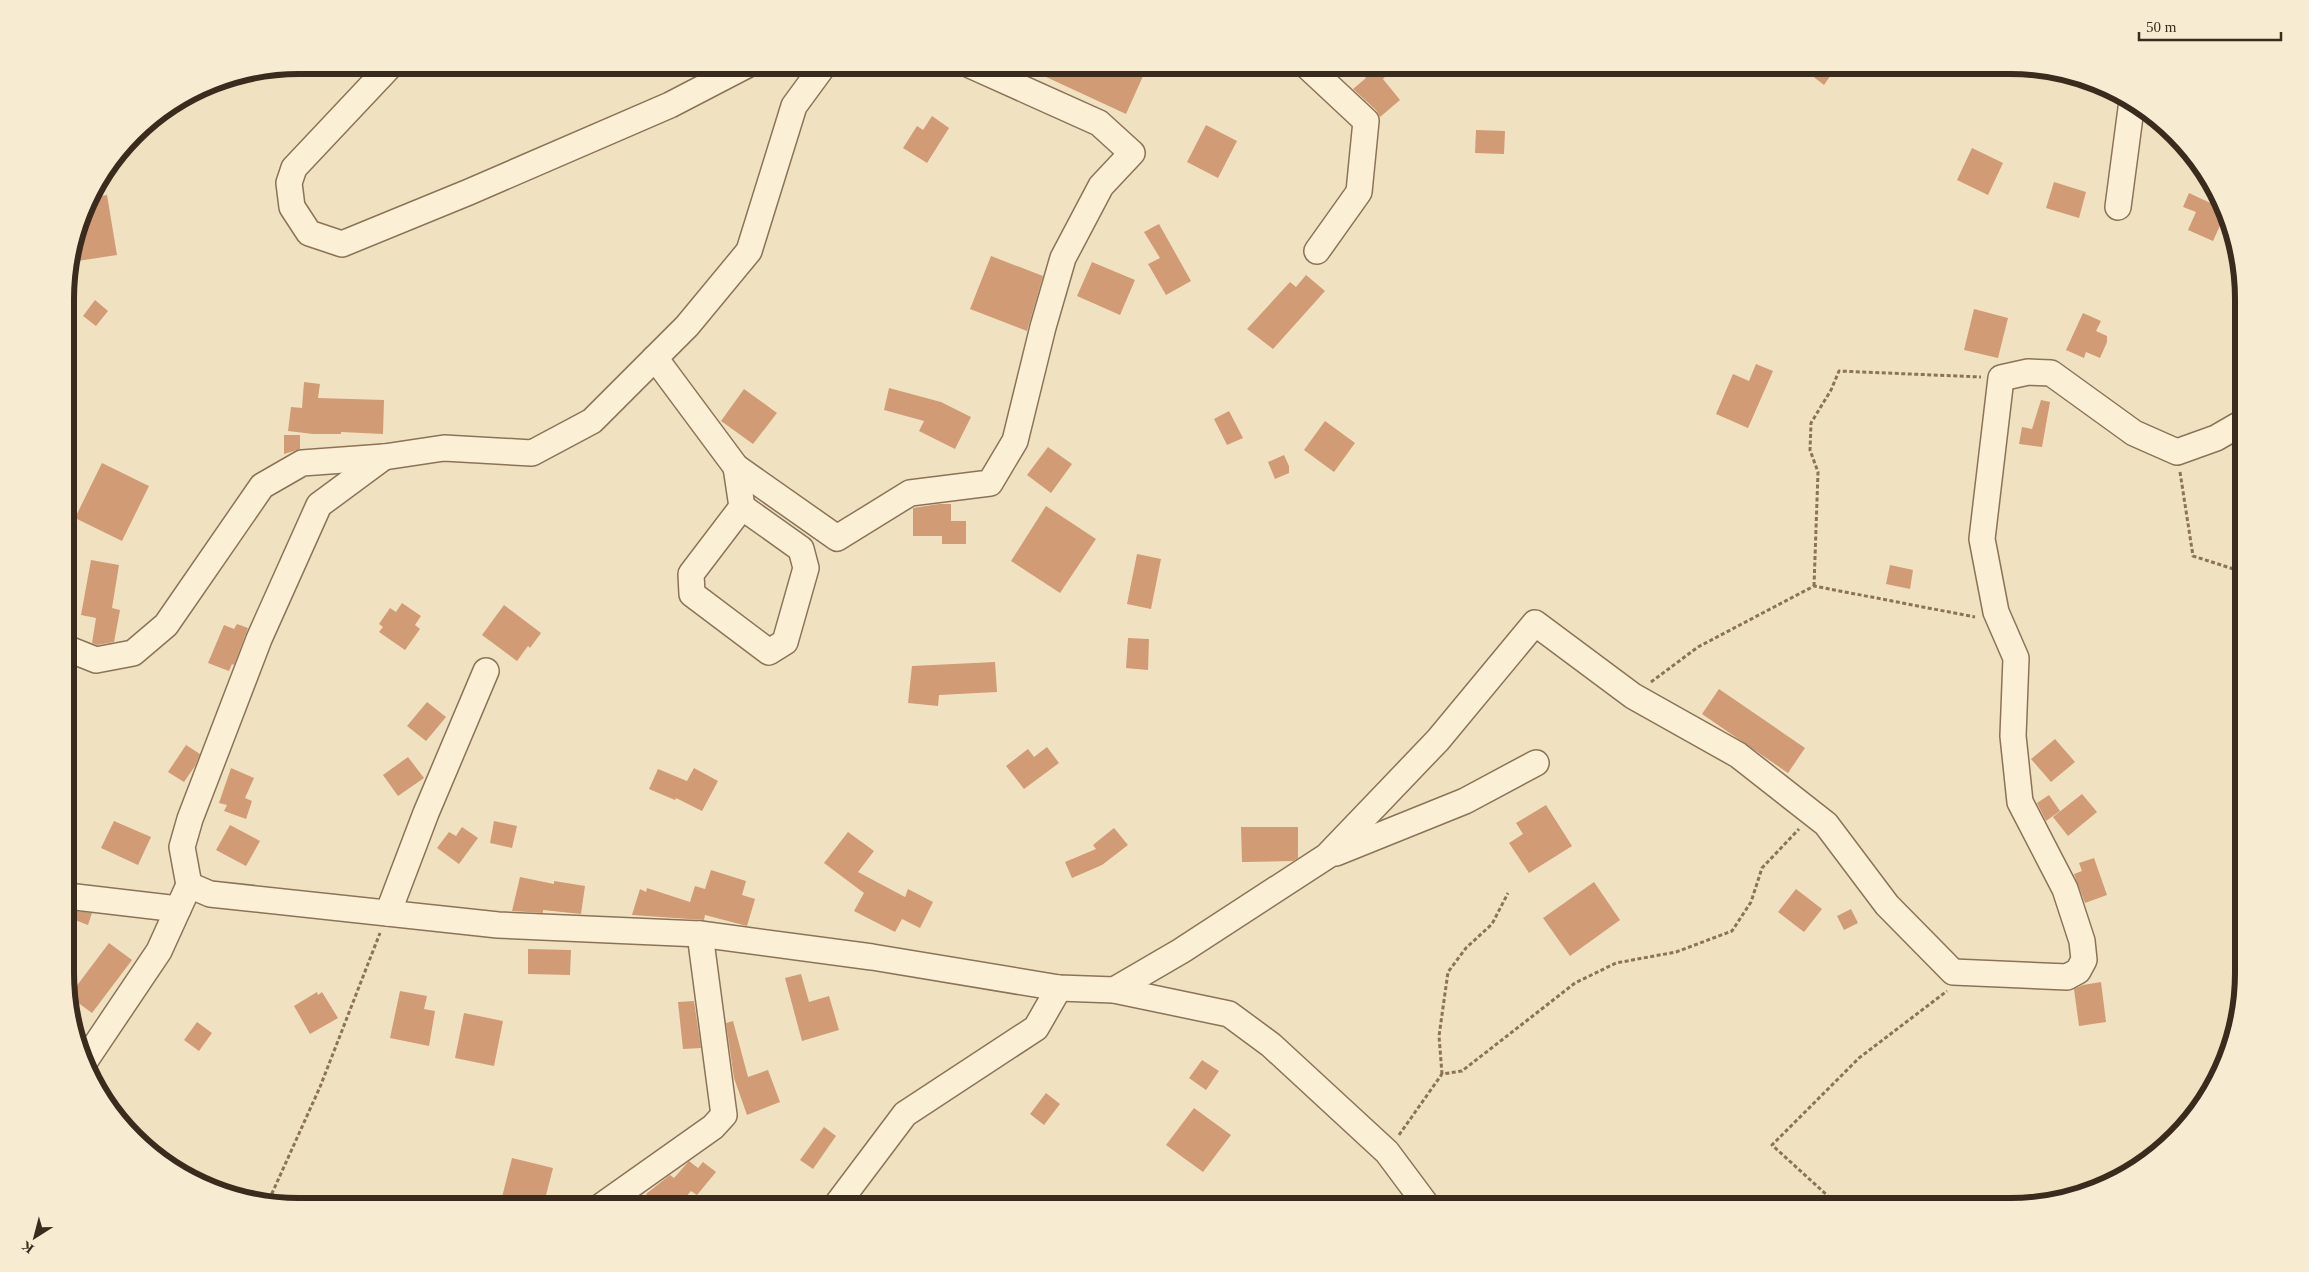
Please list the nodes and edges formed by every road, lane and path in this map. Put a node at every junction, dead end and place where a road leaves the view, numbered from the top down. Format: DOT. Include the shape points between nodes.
graph roads {
  1 [pos="383,74"];
  2 [pos="730,74"];
  3 [pos="817,74"];
  4 [pos="990,74"];
  5 [pos="1316,74"];
  6 [pos="2131,109"];
  7 [pos="2118,207"];
  8 [pos="1317,251"];
  9 [pos="655,358"];
  10 [pos="2001,378"];
  11 [pos="2235,427"];
  12 [pos="2177,452"];
  13 [pos="384,457"];
  14 [pos="736,467"];
  15 [pos="742,507"];
  16 [pos="2235,569"];
  17 [pos="1814,586"];
  18 [pos="2000,621"];
  19 [pos="74,651"];
  20 [pos="486,671"];
  21 [pos="1633,696"];
  22 [pos="1536,763"];
  23 [pos="1813,814"];
  24 [pos="1327,856"];
  25 [pos="188,885"];
  26 [pos="1508,892"];
  27 [pos="74,897"];
  28 [pos="178,909"];
  29 [pos="388,913"];
  30 [pos="700,934"];
  31 [pos="1953,972"];
  32 [pos="1059,988"];
  33 [pos="1114,990"];
  34 [pos="89,1055"];
  35 [pos="1442,1074"];
  36 [pos="1387,1152"];
  37 [pos="271,1196"];
  38 [pos="613,1198"];
  39 [pos="842,1198"];
  40 [pos="1421,1198"];
  41 [pos="1830,1198"];
  1 -- 2 [label="street" via="294,168 289,183 292,208 309,233 342,244 670,105"];
  3 -- 9 [label="street" via="794,106 749,251 687,326"];
  4 -- 14 [label="street" via="1099,123 1132,153 1101,186 1063,258 1015,440 990,483 910,493 837,538"];
  5 -- 8 [label="street" via="1366,121 1359,192"];
  6 -- 7 [label="street"];
  9 -- 13 [label="street" via="592,420 532,453 444,448"];
  9 -- 14 [label="street"];
  10 -- 12 [label="street" via="2028,372 2051,373 2134,433"];
  10 -- 17 [label="path" via="1839,371 1811,423 1810,450 1818,472"];
  10 -- 18 [label="street" via="1982,539"];
  11 -- 12 [label="street" via="2216,438"];
  12 -- 16 [label="path" via="2193,556"];
  13 -- 19 [label="street" via="302,463 262,486 166,625 133,653 96,660"];
  13 -- 25 [label="street" via="319,505 259,639 190,819 182,848"];
  14 -- 15 [label="street"];
  15 -- 15 [label="street" via="691,574 692,594 769,652 785,642 806,568 801,549"];
  17 -- 18 [label="path"];
  17 -- 21 [label="path" via="1698,648"];
  18 -- 31 [label="street" via="2016,658 2013,736 2020,802 2065,889 2082,941 2084,960 2078,971 2067,977"];
  20 -- 29 [label="street"];
  21 -- 23 [label="street" via="1738,755"];
  21 -- 24 [label="street" via="1535,623 1438,740"];
  22 -- 24 [label="street" via="1465,801"];
  23 -- 31 [label="street" via="1826,824 1887,905"];
  23 -- 35 [label="path" via="1762,868 1751,902 1732,931 1676,952 1616,963 1575,983 1462,1071"];
  24 -- 33 [label="street" via="1181,951"];
  25 -- 28 [label="street"];
  25 -- 29 [label="street" via="210,894"];
  26 -- 35 [label="path" via="1492,924 1466,948 1448,972 1439,1036"];
  27 -- 28 [label="street"];
  28 -- 34 [label="street" via="159,951"];
  29 -- 30 [label="street" via="498,925"];
  29 -- 37 [label="path" via="320,1087"];
  30 -- 32 [label="street" via="872,957"];
  30 -- 38 [label="street" via="724,1115 713,1127"];
  31 -- 41 [label="path" via="1950,989 1859,1058 1772,1145"];
  32 -- 33 [label="street"];
  32 -- 39 [label="street" via="1036,1028 905,1114"];
  33 -- 36 [label="street" via="1229,1014 1271,1045"];
  35 -- 36 [label="path"];
  36 -- 40 [label="street"];
}
